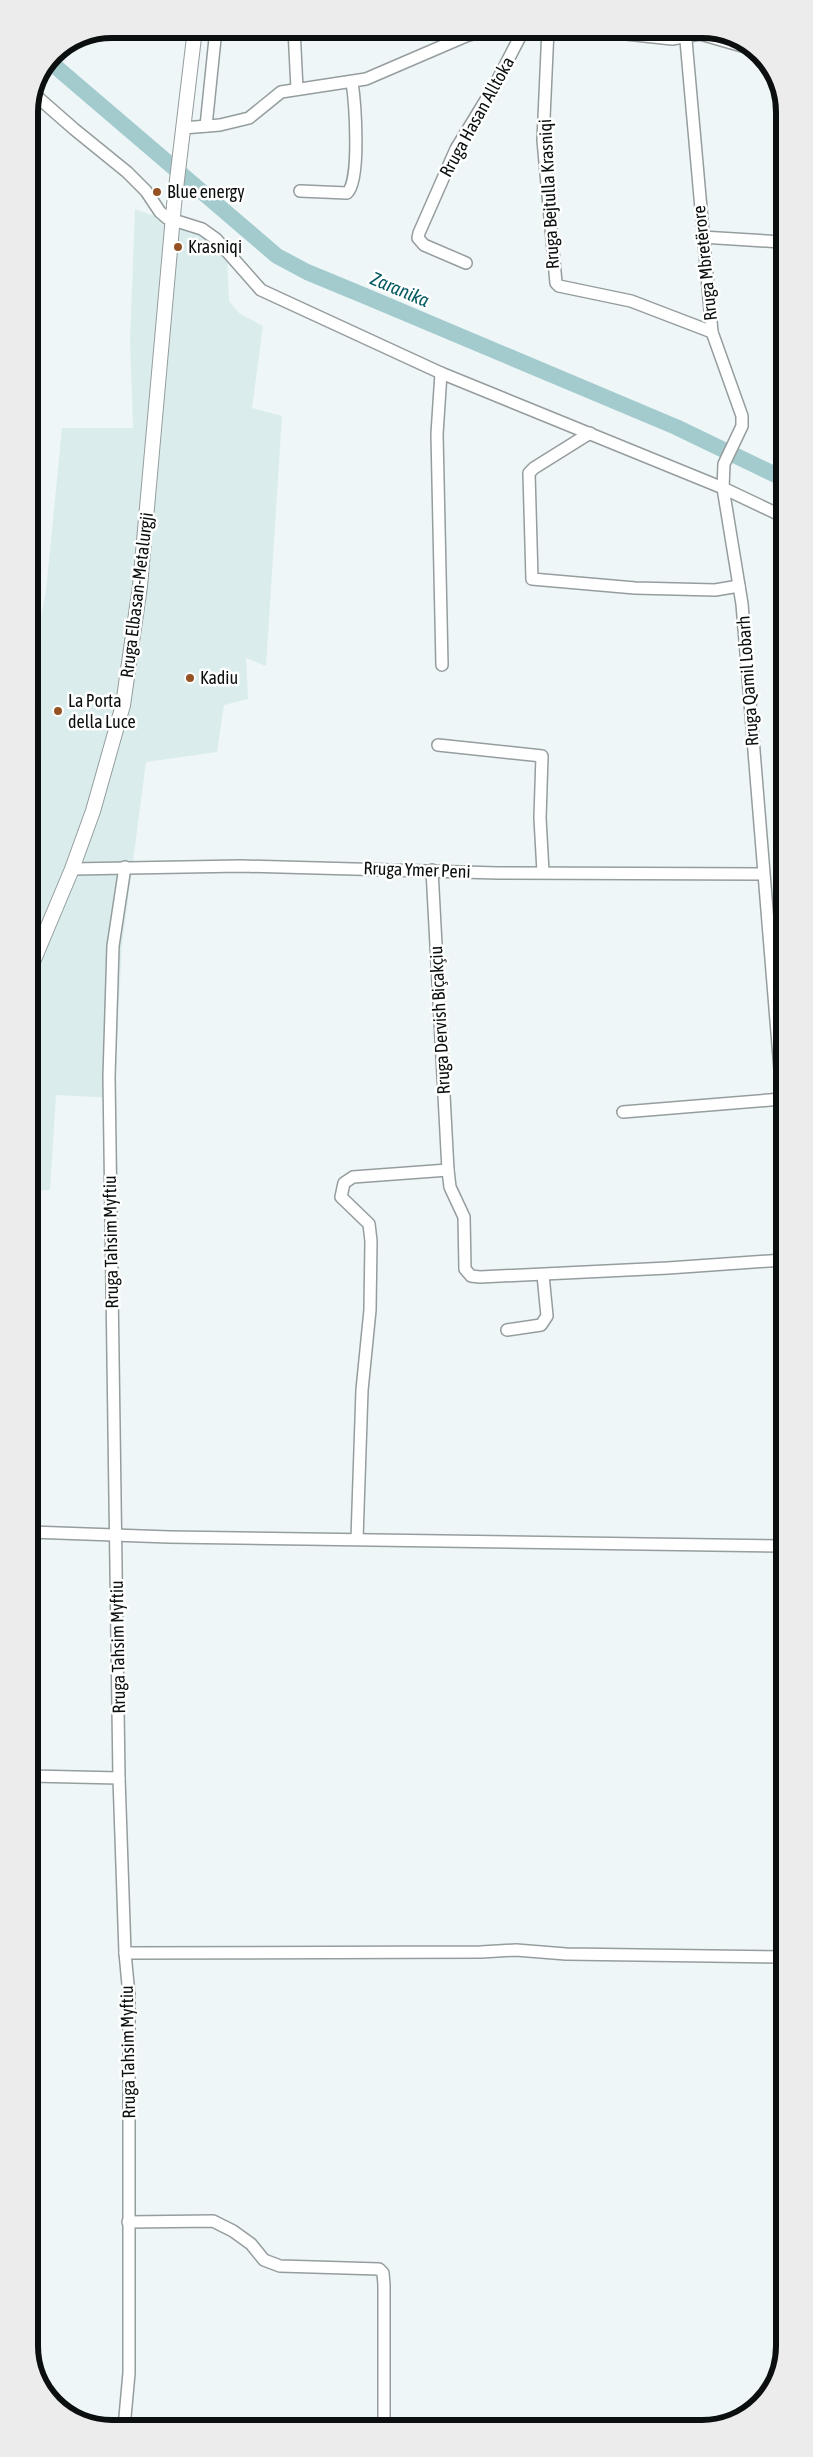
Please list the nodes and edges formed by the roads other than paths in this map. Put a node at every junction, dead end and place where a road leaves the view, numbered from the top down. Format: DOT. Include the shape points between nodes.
graph roads {
  1 [pos="194,37"];
  2 [pos="215,37"];
  3 [pos="294,37"];
  4 [pos="462,38"];
  5 [pos="520,38"];
  6 [pos="548,38"];
  7 [pos="685,38"];
  8 [pos="352,82"];
  9 [pos="297,89"];
  10 [pos="39,98"];
  11 [pos="206,126"];
  12 [pos="183,133"];
  13 [pos="300,191"];
  14 [pos="173,220"];
  15 [pos="702,237"];
  16 [pos="776,242"];
  17 [pos="466,262"];
  18 [pos="712,332"];
  19 [pos="442,373"];
  20 [pos="590,433"];
  21 [pos="723,488"];
  22 [pos="776,513"];
  23 [pos="739,586"];
  24 [pos="442,665"];
  25 [pos="438,745"];
  26 [pos="125,867"];
  27 [pos="72,869"];
  28 [pos="432,870"];
  29 [pos="543,872"];
  30 [pos="763,874"];
  31 [pos="37,952"];
  32 [pos="776,972"];
  33 [pos="776,1102"];
  34 [pos="623,1112"];
  35 [pos="448,1170"];
  36 [pos="776,1260"];
  37 [pos="543,1275"];
  38 [pos="507,1330"];
  39 [pos="37,1532"];
  40 [pos="115,1535"];
  41 [pos="357,1539"];
  42 [pos="776,1546"];
  43 [pos="37,1776"];
  44 [pos="119,1778"];
  45 [pos="125,1952"];
  46 [pos="776,1956"];
  47 [pos="128,2222"];
  48 [pos="125,2419"];
  49 [pos="384,2419"];
  1 -- 12 [label="main road"];
  2 -- 11 [label="street"];
  3 -- 9 [label="street"];
  4 -- 8 [label="street" via="396,67"];
  5 -- 17 [label="street, Rruga Hasan Alltoka" via="456,149 419,232 418,238 424,245"];
  6 -- 18 [label="street, Rruga Bejtulla Krasniqi" via="544,140 556,283 631,301"];
  7 -- 15 [label="street, Rruga Mbretërore"];
  8 -- 9 [label="street"];
  8 -- 13 [label="street" via="356,130 353,186 347,193"];
  9 -- 11 [label="street" via="281,92 249,118"];
  10 -- 14 [label="street" via="127,172 146,191 160,212"];
  11 -- 12 [label="street"];
  12 -- 14 [label="main road, Rruga Elbasan-Metalurgji"];
  14 -- 19 [label="street" via="202,230 216,239 261,290"];
  14 -- 27 [label="main road, Rruga Elbasan-Metalurgji" via="140,586 122,705 93,811"];
  15 -- 16 [label="street"];
  15 -- 18 [label="street, Rruga Mbretërore"];
  18 -- 21 [label="street, Rruga Mbretërore" via="742,416 738,435 724,464"];
  19 -- 20 [label="street"];
  19 -- 24 [label="street" via="438,434"];
  20 -- 21 [label="street"];
  20 -- 23 [label="street" via="529,473 532,579 635,588 715,590"];
  21 -- 22 [label="street"];
  21 -- 23 [label="street, Rruga Qamil Lobarh"];
  23 -- 30 [label="street, Rruga Qamil Lobarh"];
  25 -- 29 [label="street" via="542,756 540,818"];
  26 -- 27 [label="street, Rruga Ymer Peni"];
  26 -- 28 [label="street, Rruga Ymer Peni"];
  26 -- 40 [label="street, Rruga Tahsim Myftiu" via="113,946 110,1009"];
  27 -- 31 [label="main road, Rruga Elbasan-Metalurgji"];
  28 -- 29 [label="street, Rruga Ymer Peni"];
  28 -- 35 [label="street, Rruga Dervish Biçakçiu"];
  29 -- 30 [label="street, Rruga Ymer Peni"];
  30 -- 32 [label="street, Rruga Qamil Lobarh"];
  33 -- 34 [label="street"];
  35 -- 37 [label="street, Rruga Dervish Biçakçiu" via="450,1187 464,1217 464,1269 471,1276 480,1278"];
  35 -- 41 [label="street" via="353,1177 344,1183 341,1197 370,1224 371,1241"];
  36 -- 37 [label="street"];
  37 -- 38 [label="street" via="545,1322"];
  39 -- 40 [label="street"];
  40 -- 41 [label="street"];
  40 -- 44 [label="street, Rruga Tahsim Myftiu"];
  41 -- 42 [label="street"];
  43 -- 44 [label="street"];
  44 -- 45 [label="street, Rruga Tahsim Myftiu"];
  45 -- 46 [label="street" via="516,1950 566,1954"];
  45 -- 47 [label="street, Rruga Tahsim Myftiu" via="129,1995"];
  47 -- 48 [label="street, Rruga Tahsim Myftiu" via="129,2374"];
  47 -- 49 [label="street" via="213,2221 251,2244 264,2260 280,2266 379,2268 384,2285"];
}
